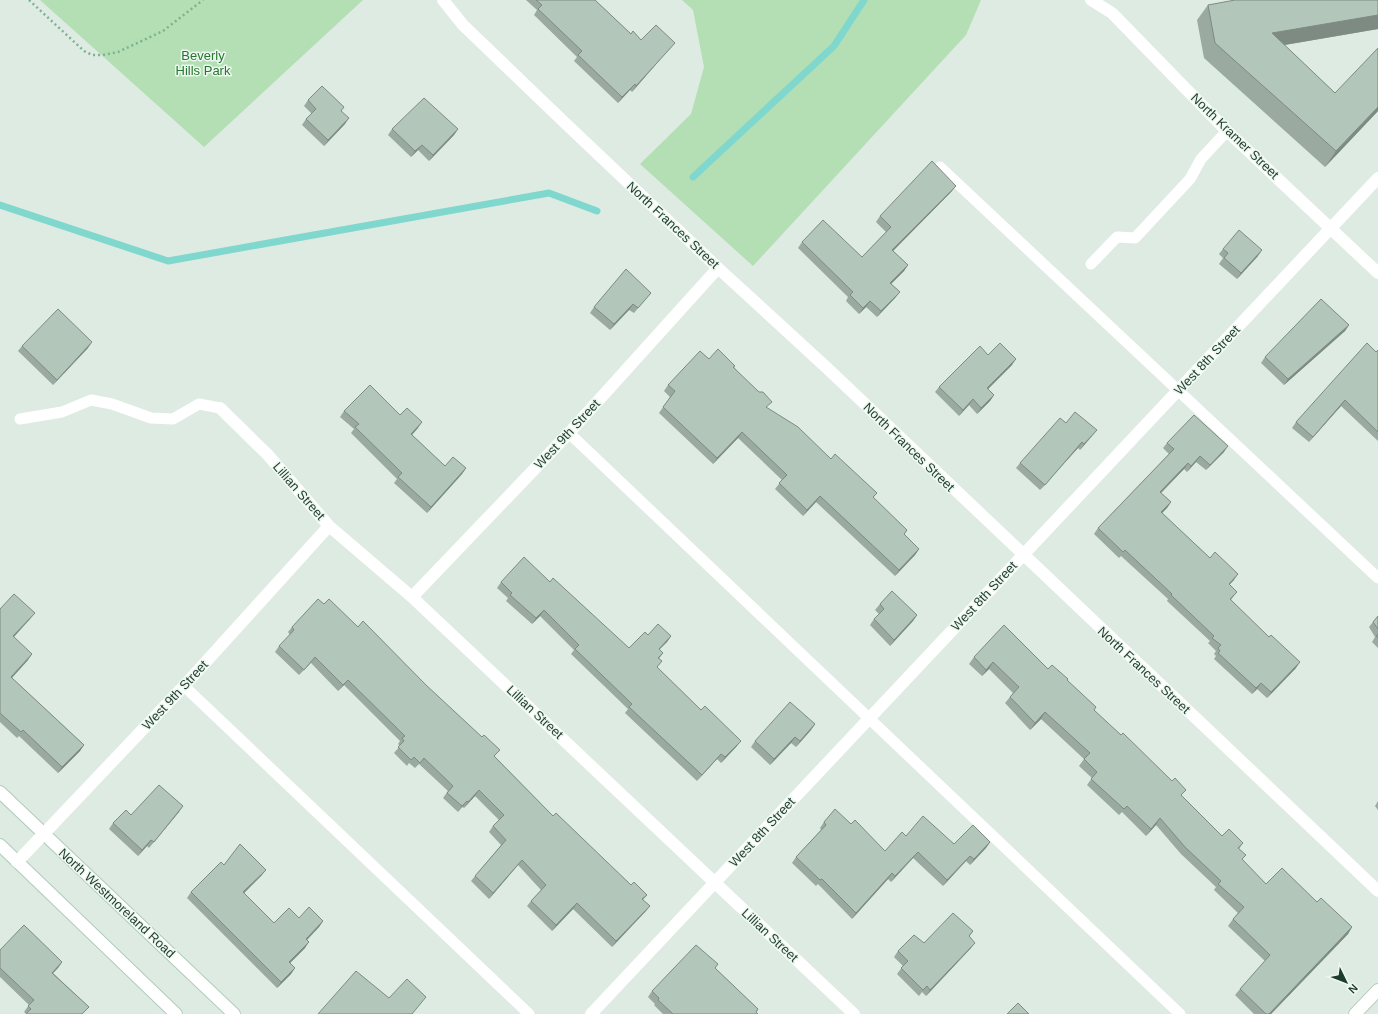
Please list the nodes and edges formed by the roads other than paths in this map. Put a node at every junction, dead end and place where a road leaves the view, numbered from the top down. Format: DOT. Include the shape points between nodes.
graph roads {
  1 [pos="443,0"];
  2 [pos="1091,0"];
  3 [pos="1227,131"];
  4 [pos="940,167"];
  5 [pos="1378,178"];
  6 [pos="1331,228"];
  7 [pos="1091,264"];
  8 [pos="718,268"];
  9 [pos="1378,273"];
  10 [pos="1178,390"];
  11 [pos="220,408"];
  12 [pos="20,419"];
  13 [pos="569,433"];
  14 [pos="329,526"];
  15 [pos="1023,555"];
  16 [pos="1378,578"];
  17 [pos="412,597"];
  18 [pos="184,686"];
  19 [pos="869,718"];
  20 [pos="0,792"];
  21 [pos="44,834"];
  22 [pos="0,845"];
  23 [pos="17,862"];
  24 [pos="715,882"];
  25 [pos="1378,891"];
  26 [pos="1378,990"];
  27 [pos="176,1014"];
  28 [pos="234,1014"];
  29 [pos="529,1014"];
  30 [pos="591,1014"];
  31 [pos="854,1014"];
  32 [pos="1180,1014"];
  33 [pos="1354,1014"];
  1 -- 8 [label="street, North Frances Street" via="463,25"];
  2 -- 3 [label="street, North Kramer Street" via="1112,13"];
  3 -- 6 [label="street, North Kramer Street"];
  3 -- 7 [label="lane" via="1201,159 1190,179 1135,238 1117,237"];
  4 -- 10 [label="lane"];
  5 -- 6 [label="street, West 8th Street"];
  6 -- 9 [label="street, North Kramer Street"];
  6 -- 10 [label="street, West 8th Street"];
  8 -- 13 [label="street, West 9th Street"];
  8 -- 15 [label="street, North Frances Street"];
  10 -- 15 [label="street, West 8th Street"];
  10 -- 16 [label="lane"];
  11 -- 12 [label="lane" via="199,404 173,419 151,418 112,404 91,400 62,412"];
  11 -- 14 [label="street, Lillian Street" via="268,455"];
  13 -- 17 [label="street, West 9th Street"];
  13 -- 19 [label="lane"];
  14 -- 17 [label="street, Lillian Street"];
  14 -- 18 [label="street, West 9th Street"];
  15 -- 19 [label="street, West 8th Street"];
  15 -- 25 [label="street, North Frances Street"];
  17 -- 24 [label="street, Lillian Street"];
  18 -- 21 [label="street, West 9th Street"];
  18 -- 29 [label="lane"];
  19 -- 24 [label="street, West 8th Street"];
  19 -- 32 [label="lane"];
  20 -- 21 [label="street, North Westmoreland Road"];
  21 -- 23 [label="street, West 9th Street"];
  21 -- 28 [label="street, North Westmoreland Road"];
  22 -- 23 [label="street"];
  23 -- 27 [label="street"];
  24 -- 30 [label="street, West 8th Street"];
  24 -- 31 [label="street, Lillian Street"];
  26 -- 33 [label="street"];
}
